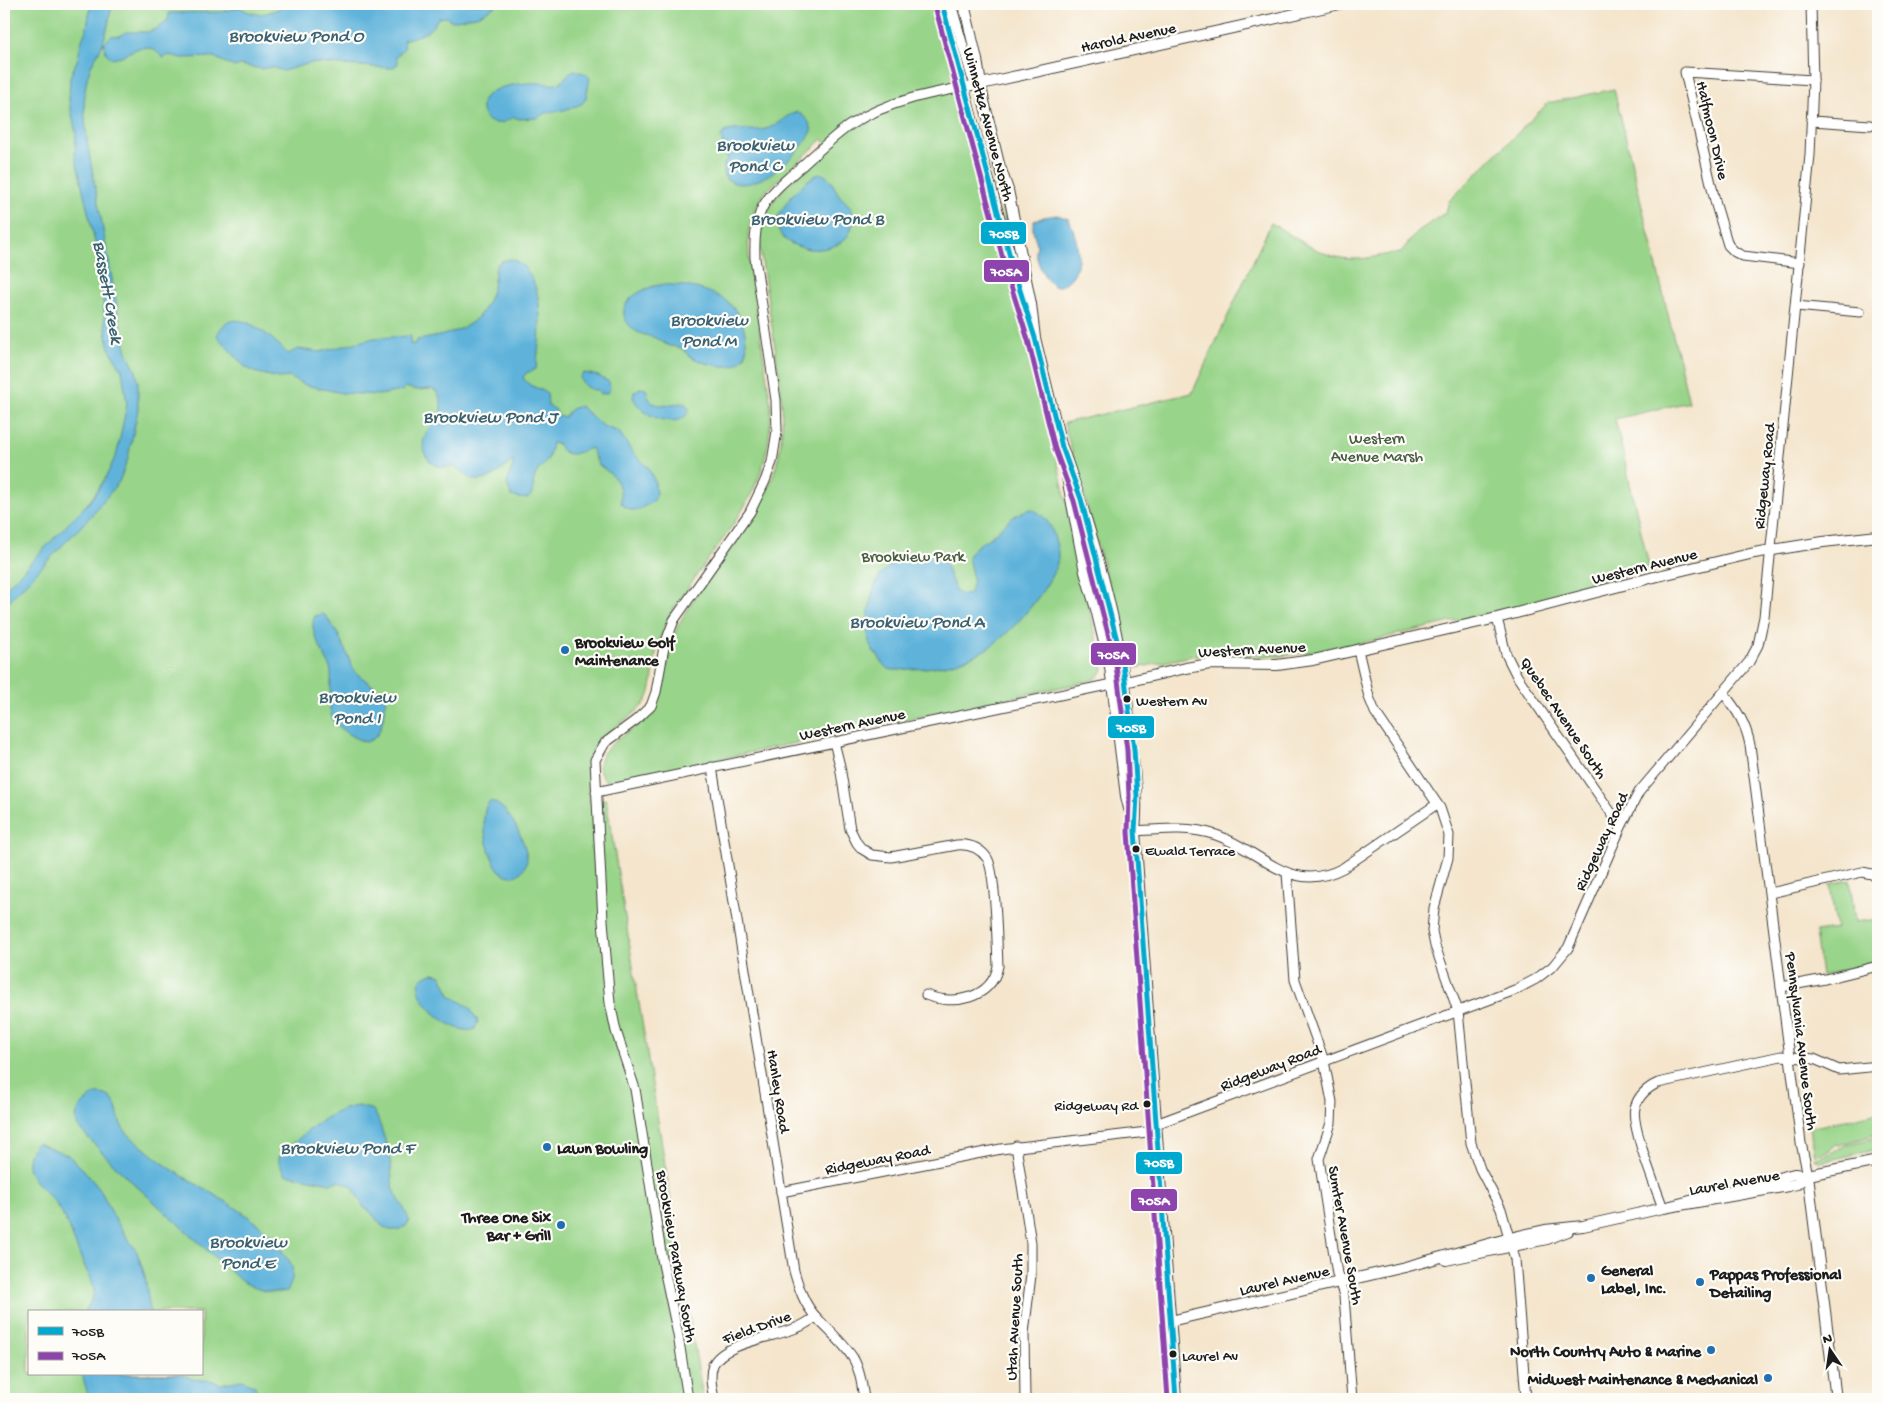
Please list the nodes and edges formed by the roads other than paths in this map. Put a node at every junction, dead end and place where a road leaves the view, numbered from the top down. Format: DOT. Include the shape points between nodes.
graph roads {
  1 [pos="942,4"];
  2 [pos="951,4"];
  3 [pos="964,4"];
  4 [pos="1340,4"];
  5 [pos="1811,4"];
  6 [pos="1813,80"];
  7 [pos="981,84"];
  8 [pos="964,87"];
  9 [pos="1812,121"];
  10 [pos="1870,125"];
  11 [pos="1800,263"];
  12 [pos="1796,306"];
  13 [pos="1860,312"];
  14 [pos="1035,338"];
  15 [pos="1062,447"];
  16 [pos="1878,536"];
  17 [pos="1771,550"];
  18 [pos="1497,618"];
  19 [pos="1358,650"];
  20 [pos="1126,682"];
  21 [pos="1112,684"];
  22 [pos="1724,694"];
  23 [pos="834,742"];
  24 [pos="712,767"];
  25 [pos="596,792"];
  26 [pos="1437,804"];
  27 [pos="1621,827"];
  28 [pos="1135,831"];
  29 [pos="1287,874"];
  30 [pos="1878,879"];
  31 [pos="1770,893"];
  32 [pos="1878,966"];
  33 [pos="1781,986"];
  34 [pos="926,995"];
  35 [pos="1458,1011"];
  36 [pos="1790,1058"];
  37 [pos="1324,1061"];
  38 [pos="1878,1066"];
  39 [pos="1156,1127"];
  40 [pos="1016,1146"];
  41 [pos="1878,1161"];
  42 [pos="1808,1176"];
  43 [pos="781,1192"];
  44 [pos="1663,1208"];
  45 [pos="1511,1242"];
  46 [pos="1341,1282"];
  47 [pos="816,1317"];
  48 [pos="1170,1321"];
  49 [pos="688,1399"];
  50 [pos="714,1399"];
  51 [pos="864,1399"];
  52 [pos="1025,1399"];
  53 [pos="1176,1399"];
  54 [pos="1352,1399"];
  55 [pos="1526,1399"];
  56 [pos="1836,1399"];
  1 -- 8 [label="street, Winnetka Avenue North"];
  2 -- 7 [label="street" via="972,77"];
  3 -- 7 [label="street, Winnetka Avenue North"];
  4 -- 7 [label="street, Harold Avenue"];
  5 -- 6 [label="street, Ridgeway Road"];
  6 -- 9 [label="street, Ridgeway Road"];
  6 -- 11 [label="street, Halfmoon Drive" via="1685,72 1728,245 1743,256"];
  7 -- 8 [label="street, Brookview Parkway South"];
  7 -- 14 [label="street, Winnetka Avenue North" via="1014,218"];
  8 -- 14 [label="street, Winnetka Avenue North"];
  8 -- 25 [label="street, Brookview Parkway South" via="916,97 864,117 831,140 781,184 761,210 754,234 755,258 776,400 777,431 772,462 750,512 674,620 664,647 651,706 605,743 597,754"];
  9 -- 10 [label="street"];
  9 -- 11 [label="street, Ridgeway Road"];
  11 -- 12 [label="street, Ridgeway Road"];
  12 -- 13 [label="street"];
  12 -- 17 [label="street, Ridgeway Road"];
  14 -- 15 [label="street, Winnetka Avenue North"];
  15 -- 20 [label="street, Winnetka Avenue North" via="1081,500 1102,577"];
  15 -- 21 [label="street, Winnetka Avenue North" via="1085,572"];
  16 -- 17 [label="street, Western Avenue"];
  17 -- 18 [label="street, Western Avenue"];
  17 -- 22 [label="street, Ridgeway Road" via="1758,646"];
  18 -- 19 [label="street, Western Avenue"];
  18 -- 27 [label="street, Quebec Avenue South" via="1506,654 1517,676"];
  19 -- 20 [label="street, Western Avenue" via="1277,665 1196,666"];
  19 -- 26 [label="street" via="1369,697 1376,712"];
  20 -- 21 [label="street, Western Avenue"];
  20 -- 28 [label="street, Winnetka Avenue North" via="1137,796"];
  21 -- 23 [label="street, Western Avenue"];
  21 -- 28 [label="street, Winnetka Avenue North" via="1126,796"];
  22 -- 27 [label="street, Ridgeway Road" via="1644,784"];
  22 -- 31 [label="street, Pennsylvania Avenue South" via="1740,716 1748,736"];
  23 -- 24 [label="street, Western Avenue"];
  23 -- 34 [label="street" via="850,829 862,849 872,855 892,857 967,844 978,848 989,864 998,966 994,978 986,990 972,996 947,1000"];
  24 -- 25 [label="street, Western Avenue"];
  24 -- 43 [label="street, Hanley Road"];
  25 -- 49 [label="street, Brookview Parkway South" via="610,1003 635,1089"];
  26 -- 29 [label="street" via="1336,872 1315,878"];
  26 -- 35 [label="street" via="1446,822 1450,842 1434,908 1432,931"];
  27 -- 35 [label="street, Ridgeway Road" via="1573,937 1561,957 1527,984"];
  28 -- 29 [label="street" via="1179,829 1206,832 1243,848"];
  28 -- 39 [label="street"];
  29 -- 37 [label="street, Sumter Avenue South" via="1295,980"];
  30 -- 31 [label="street" via="1862,872"];
  31 -- 33 [label="street, Pennsylvania Avenue South"];
  32 -- 33 [label="street"];
  33 -- 36 [label="street, Pennsylvania Avenue South"];
  35 -- 37 [label="street, Ridgeway Road"];
  35 -- 45 [label="street" via="1471,1143 1480,1169 1501,1209"];
  36 -- 38 [label="street" via="1814,1059 1839,1070"];
  36 -- 42 [label="street, Pennsylvania Avenue South"];
  36 -- 44 [label="street" via="1776,1057 1658,1084 1642,1094 1634,1119"];
  37 -- 39 [label="street, Ridgeway Road"];
  37 -- 46 [label="street, Sumter Avenue South" via="1332,1117 1319,1159 1337,1274"];
  39 -- 40 [label="street, Ridgeway Road"];
  39 -- 48 [label="street"];
  40 -- 43 [label="street, Ridgeway Road"];
  40 -- 52 [label="street, Utah Avenue South" via="1031,1243 1024,1333"];
  41 -- 42 [label="street, Laurel Avenue"];
  42 -- 44 [label="street, Laurel Avenue" via="1794,1174"];
  42 -- 56 [label="street, Pennsylvania Avenue South"];
  43 -- 47 [label="street, Hanley Road" via="794,1271 803,1299"];
  44 -- 45 [label="street, Laurel Avenue" via="1583,1226 1547,1239"];
  45 -- 46 [label="street, Laurel Avenue" via="1452,1260"];
  45 -- 55 [label="street" via="1517,1276"];
  46 -- 48 [label="street, Laurel Avenue"];
  46 -- 54 [label="street, Sumter Avenue South"];
  47 -- 50 [label="street, Field Drive" via="796,1328 721,1354 712,1370"];
  47 -- 51 [label="street, Hanley Road" via="854,1359"];
  48 -- 53 [label="street"];
}
